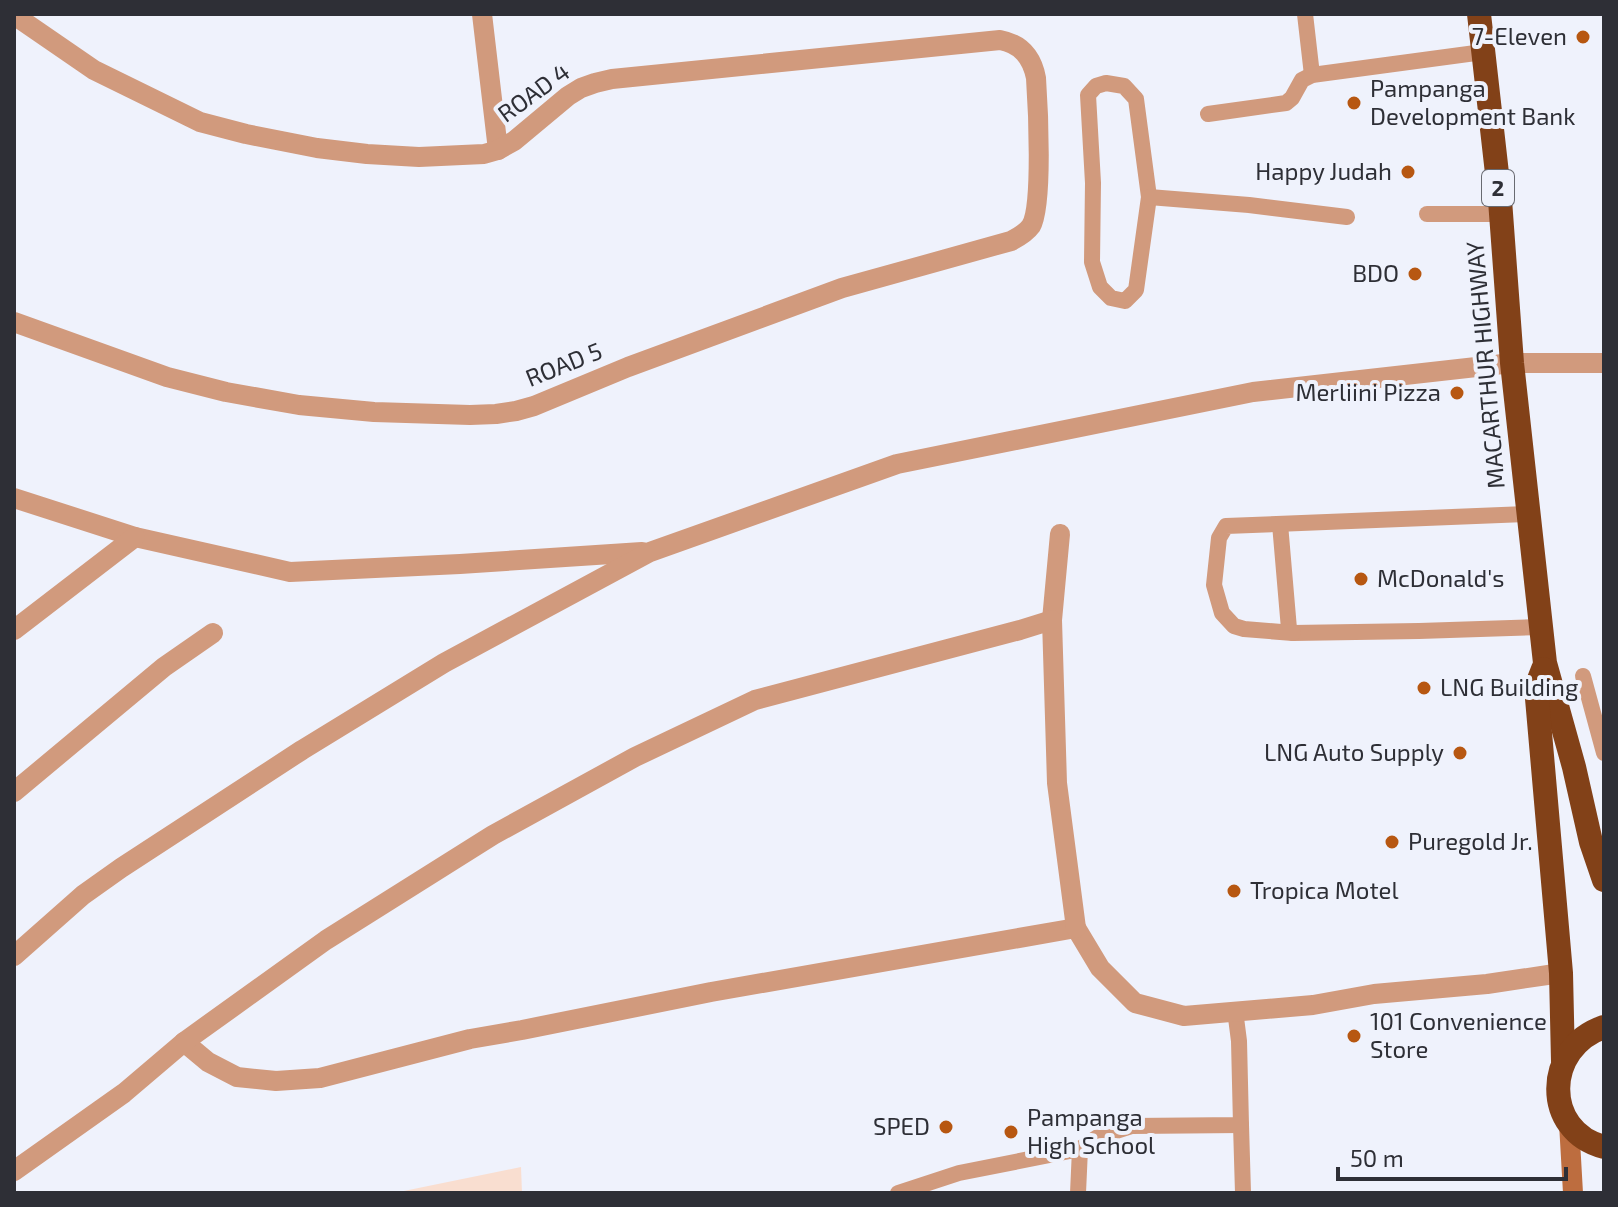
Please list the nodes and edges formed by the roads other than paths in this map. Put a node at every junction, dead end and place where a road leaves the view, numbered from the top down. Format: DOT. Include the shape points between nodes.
graph roads {
  1 [pos="482,14"];
  2 [pos="1305,14"];
  3 [pos="1479,14"];
  4 [pos="14,15"];
  5 [pos="1483,52"];
  6 [pos="1312,75"];
  7 [pos="1208,114"];
  8 [pos="1038,136"];
  9 [pos="498,150"];
  10 [pos="1149,197"];
  11 [pos="1427,214"];
  12 [pos="1501,214"];
  13 [pos="1347,217"];
  14 [pos="14,322"];
  15 [pos="1512,363"];
  16 [pos="1604,363"];
  17 [pos="14,498"];
  18 [pos="1528,514"];
  19 [pos="1280,524"];
  20 [pos="1060,534"];
  21 [pos="135,537"];
  22 [pos="650,552"];
  23 [pos="1052,620"];
  24 [pos="1540,627"];
  25 [pos="14,630"];
  26 [pos="213,633"];
  27 [pos="1293,633"];
  28 [pos="1545,663"];
  29 [pos="1583,676"];
  30 [pos="1604,753"];
  31 [pos="14,792"];
  32 [pos="1598,840"];
  33 [pos="1603,873"];
  34 [pos="1076,928"];
  35 [pos="14,956"];
  36 [pos="1561,973"];
  37 [pos="1235,1010"];
  38 [pos="1604,1027"];
  39 [pos="184,1042"];
  40 [pos="1563,1061"];
  41 [pos="1569,1123"];
  42 [pos="1241,1125"];
  43 [pos="1604,1147"];
  44 [pos="1080,1149"];
  45 [pos="14,1171"];
  46 [pos="898,1193"];
  47 [pos="1078,1193"];
  48 [pos="1243,1193"];
  49 [pos="1573,1193"];
  1 -- 9 [label="street"];
  2 -- 6 [label="lane"];
  3 -- 5 [label="highway, MACARTHUR HIGHWAY / 2"];
  4 -- 9 [label="street, ROAD 4" via="94,70 200,122 367,154 431,157"];
  5 -- 6 [label="lane"];
  5 -- 12 [label="highway, MACARTHUR HIGHWAY / 2"];
  6 -- 7 [label="lane" via="1286,103"];
  8 -- 9 [label="street, ROAD 4" via="1033,65 1019,47 1000,40 595,83 568,96"];
  8 -- 14 [label="street, ROAD 5" via="1038,201 1022,235 842,288 516,411 470,415 299,405 167,377"];
  10 -- 10 [label="lane" via="1136,99 1124,86 1096,86 1088,95 1092,262 1100,287 1111,298 1125,301 1136,290"];
  10 -- 13 [label="lane"];
  11 -- 12 [label="lane"];
  12 -- 15 [label="highway, MACARTHUR HIGHWAY / 2"];
  15 -- 16 [label="street"];
  15 -- 18 [label="highway, MACARTHUR HIGHWAY / 2"];
  15 -- 22 [label="street" via="1253,392 897,464"];
  17 -- 21 [label="street"];
  18 -- 19 [label="lane"];
  18 -- 24 [label="highway, MACARTHUR HIGHWAY / 2"];
  19 -- 27 [label="lane"];
  19 -- 27 [label="lane" via="1226,526 1219,538 1214,585 1222,613 1234,626"];
  20 -- 23 [label="street"];
  21 -- 22 [label="street" via="290,572"];
  21 -- 25 [label="street"];
  22 -- 35 [label="street" via="444,663 302,750 121,868"];
  23 -- 34 [label="street" via="1057,783"];
  23 -- 39 [label="street" via="755,700 635,757 493,835 352,923"];
  24 -- 27 [label="lane"];
  24 -- 28 [label="highway, MACARTHUR HIGHWAY / 2"];
  26 -- 31 [label="street" via="164,667"];
  28 -- 32 [label="highway, MACARTHUR HIGHWAY / 2"];
  28 -- 36 [label="highway, MACARTHUR HIGHWAY / 2" via="1536,687"];
  29 -- 30 [label="lane"];
  32 -- 33 [label="highway, MACARTHUR HIGHWAY / 2"];
  34 -- 37 [label="street" via="1100,968 1135,1003 1184,1016"];
  34 -- 39 [label="street" via="470,1039 320,1078 237,1077"];
  36 -- 37 [label="street"];
  36 -- 40 [label="highway, MACARTHUR HIGHWAY / 2"];
  37 -- 42 [label="lane"];
  38 -- 40 [label="highway" via="1575,1043"];
  39 -- 45 [label="street" via="124,1093"];
  40 -- 41 [label="highway, MACARTHUR HIGHWAY / 2" via="1558,1092"];
  41 -- 43 [label="highway"];
  41 -- 49 [label="main road"];
  42 -- 44 [label="lane" via="1132,1126"];
  42 -- 48 [label="lane"];
  44 -- 46 [label="lane" via="959,1173"];
  44 -- 47 [label="lane"];
}
